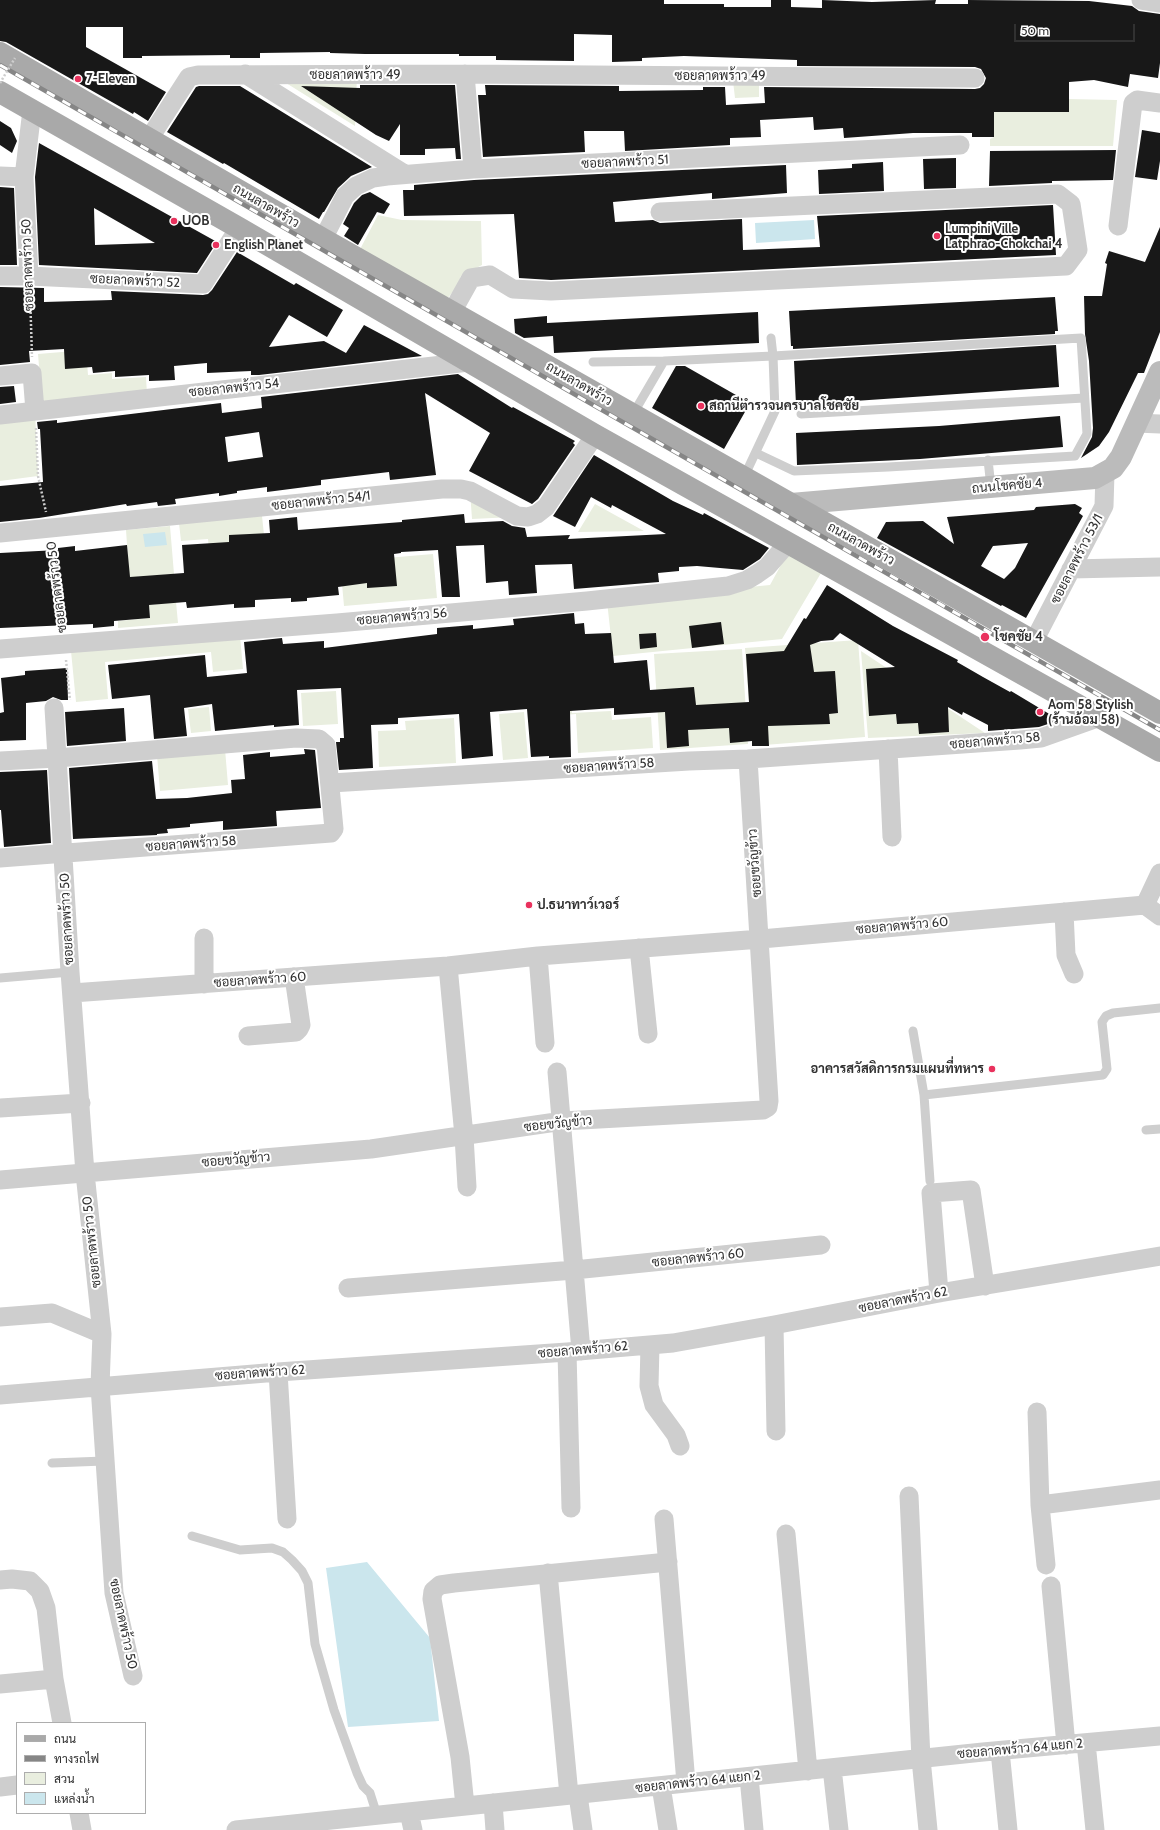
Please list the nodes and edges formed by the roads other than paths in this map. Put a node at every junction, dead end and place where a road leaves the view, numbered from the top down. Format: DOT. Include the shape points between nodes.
graph roads {
  1 [pos="1141,0"];
  2 [pos="1160,3"];
  3 [pos="8,55"];
  4 [pos="245,74"];
  5 [pos="465,74"];
  6 [pos="974,78"];
  7 [pos="0,92"];
  8 [pos="1160,103"];
  9 [pos="32,110"];
  10 [pos="149,139"];
  11 [pos="960,145"];
  12 [pos="473,169"];
  13 [pos="403,173"];
  14 [pos="0,176"];
  15 [pos="24,177"];
  16 [pos="660,212"];
  17 [pos="1118,226"];
  18 [pos="239,228"];
  19 [pos="323,239"];
  20 [pos="0,276"];
  21 [pos="29,276"];
  22 [pos="452,312"];
  23 [pos="771,338"];
  24 [pos="773,356"];
  25 [pos="664,361"];
  26 [pos="469,362"];
  27 [pos="593,362"];
  28 [pos="1160,372"];
  29 [pos="0,376"];
  30 [pos="1084,398"];
  31 [pos="35,411"];
  32 [pos="633,414"];
  33 [pos="800,414"];
  34 [pos="0,415"];
  35 [pos="1136,423"];
  36 [pos="1160,424"];
  37 [pos="595,434"];
  38 [pos="756,453"];
  39 [pos="988,460"];
  40 [pos="1105,473"];
  41 [pos="744,477"];
  42 [pos="991,487"];
  43 [pos="791,504"];
  44 [pos="0,533"];
  45 [pos="788,542"];
  46 [pos="1160,566"];
  47 [pos="1071,569"];
  48 [pos="1034,641"];
  49 [pos="0,649"];
  50 [pos="54,708"];
  51 [pos="1160,712"];
  52 [pos="1100,717"];
  53 [pos="888,749"];
  54 [pos="1160,751"];
  55 [pos="57,758"];
  56 [pos="748,759"];
  57 [pos="0,761"];
  58 [pos="331,783"];
  59 [pos="892,837"];
  60 [pos="64,854"];
  61 [pos="0,858"];
  62 [pos="1160,874"];
  63 [pos="1153,910"];
  64 [pos="1064,912"];
  65 [pos="204,938"];
  66 [pos="760,939"];
  67 [pos="639,948"];
  68 [pos="538,956"];
  69 [pos="448,966"];
  70 [pos="70,972"];
  71 [pos="1074,974"];
  72 [pos="294,977"];
  73 [pos="0,978"];
  74 [pos="204,984"];
  75 [pos="72,994"];
  76 [pos="1160,1008"];
  77 [pos="913,1031"];
  78 [pos="648,1034"];
  79 [pos="248,1036"];
  80 [pos="545,1044"];
  81 [pos="557,1072"];
  82 [pos="924,1094"];
  83 [pos="81,1103"];
  84 [pos="0,1108"];
  85 [pos="562,1121"];
  86 [pos="1160,1129"];
  87 [pos="1146,1130"];
  88 [pos="464,1136"];
  89 [pos="86,1173"];
  90 [pos="0,1180"];
  91 [pos="930,1181"];
  92 [pos="467,1187"];
  93 [pos="821,1245"];
  94 [pos="1160,1256"];
  95 [pos="574,1270"];
  96 [pos="985,1286"];
  97 [pos="348,1288"];
  98 [pos="939,1293"];
  99 [pos="0,1317"];
  100 [pos="774,1326"];
  101 [pos="102,1334"];
  102 [pos="650,1345"];
  103 [pos="574,1351"];
  104 [pos="278,1372"];
  105 [pos="100,1386"];
  106 [pos="0,1395"];
  107 [pos="1037,1412"];
  108 [pos="776,1431"];
  109 [pos="680,1446"];
  110 [pos="104,1461"];
  111 [pos="52,1463"];
  112 [pos="1160,1490"];
  113 [pos="909,1496"];
  114 [pos="1040,1505"];
  115 [pos="571,1508"];
  116 [pos="287,1519"];
  117 [pos="664,1519"];
  118 [pos="786,1534"];
  119 [pos="192,1536"];
  120 [pos="668,1562"];
  121 [pos="1046,1565"];
  122 [pos="548,1573"];
  123 [pos="0,1580"];
  124 [pos="1050,1586"];
  125 [pos="133,1676"];
  126 [pos="54,1679"];
  127 [pos="0,1684"];
  128 [pos="62,1722"];
  129 [pos="1160,1736"];
  130 [pos="1086,1743"];
  131 [pos="1066,1745"];
  132 [pos="1000,1751"];
  133 [pos="922,1759"];
  134 [pos="832,1768"];
  135 [pos="808,1770"];
  136 [pos="748,1777"];
  137 [pos="686,1783"];
  138 [pos="16,1785"];
  139 [pos="661,1786"];
  140 [pos="0,1787"];
  141 [pos="574,1795"];
  142 [pos="492,1803"];
  143 [pos="465,1806"];
  144 [pos="79,1814"];
  145 [pos="376,1815"];
  146 [pos="411,1821"];
  147 [pos="582,1822"];
  148 [pos="326,1825"];
  149 [pos="82,1830"];
  150 [pos="242,1830"];
  151 [pos="496,1830"];
  152 [pos="668,1830"];
  153 [pos="754,1830"];
  154 [pos="839,1830"];
  155 [pos="928,1830"];
  156 [pos="1008,1830"];
  157 [pos="1095,1830"];
  1 -- 2 [label="street"];
  3 -- 10 [label="main road, ถนนลาดพร้าว"];
  4 -- 5 [label="street, ซอยลาดพร้าว 49"];
  4 -- 10 [label="street, ซอยลาดพร้าว 49" via="189,77"];
  4 -- 13 [label="street"];
  5 -- 6 [label="street, ซอยลาดพร้าว 49"];
  5 -- 12 [label="street"];
  7 -- 9 [label="main road"];
  8 -- 17 [label="street" via="1137,100 1133,103"];
  9 -- 15 [label="street, ซอยลาดพร้าว 50"];
  9 -- 18 [label="main road"];
  10 -- 19 [label="main road, ถนนลาดพร้าว"];
  11 -- 12 [label="street, ซอยลาดพร้าว 51"];
  12 -- 13 [label="street, ซอยลาดพร้าว 51"];
  13 -- 19 [label="street, ซอยลาดพร้าว 51" via="373,178 356,186 345,196"];
  14 -- 15 [label="street"];
  15 -- 21 [label="street, ซอยลาดพร้าว 50"];
  16 -- 22 [label="street" via="1058,194 1071,204 1078,250 1066,266 559,290 513,289 490,275 471,278"];
  18 -- 21 [label="street, ซอยลาดพร้าว 52" via="203,284"];
  18 -- 26 [label="main road"];
  19 -- 22 [label="main road, ถนนลาดพร้าว"];
  20 -- 21 [label="street, ซอยลาดพร้าว 52"];
  22 -- 32 [label="main road, ถนนลาดพร้าว"];
  23 -- 24 [label="lane"];
  24 -- 25 [label="lane"];
  24 -- 30 [label="lane" via="1081,338"];
  24 -- 38 [label="lane" via="775,411"];
  25 -- 27 [label="lane"];
  25 -- 32 [label="lane"];
  26 -- 31 [label="street, ซอยลาดพร้าว 54"];
  26 -- 37 [label="main road"];
  28 -- 35 [label="main road, ถนนโชคชัย 4"];
  29 -- 31 [label="street" via="32,373"];
  30 -- 33 [label="lane"];
  30 -- 39 [label="lane" via="1087,434 1075,456"];
  31 -- 34 [label="street, ซอยลาดพร้าว 54"];
  32 -- 41 [label="main road, ถนนลาดพร้าว"];
  35 -- 36 [label="street"];
  35 -- 40 [label="main road, ถนนโชคชัย 4" via="1121,457 1113,468"];
  37 -- 44 [label="street, ซอยลาดพร้าว 54/1" via="546,507 528,517 516,516 477,494 461,489 442,489"];
  37 -- 45 [label="main road"];
  38 -- 39 [label="lane" via="794,471"];
  38 -- 41 [label="lane"];
  39 -- 42 [label="lane"];
  40 -- 42 [label="main road, ถนนโชคชัย 4" via="1095,478"];
  40 -- 47 [label="street, ซอยลาดพร้าว 53/1" via="1104,506"];
  41 -- 43 [label="main road, ถนนลาดพร้าว"];
  42 -- 43 [label="main road, ถนนโชคชัย 4"];
  43 -- 48 [label="main road, ถนนลาดพร้าว"];
  45 -- 49 [label="street, ซอยลาดพร้าว 56" via="767,567 747,580 728,586 360,621"];
  45 -- 52 [label="main road"];
  46 -- 47 [label="street"];
  47 -- 48 [label="street, ซอยลาดพร้าว 53/1"];
  48 -- 51 [label="main road, ถนนลาดพร้าว"];
  50 -- 55 [label="street, ซอยลาดพร้าว 50"];
  52 -- 53 [label="street, ซอยลาดพร้าว 58" via="1041,738"];
  52 -- 54 [label="main road"];
  53 -- 56 [label="street, ซอยลาดพร้าว 58"];
  53 -- 59 [label="street"];
  55 -- 57 [label="street, ซอยลาดพร้าว 58"];
  55 -- 58 [label="street, ซอยลาดพร้าว 58" via="312,738 323,741 326,745"];
  55 -- 60 [label="street, ซอยลาดพร้าว 50"];
  56 -- 58 [label="street, ซอยลาดพร้าว 58"];
  56 -- 66 [label="street, ซอยขวัญข้าว"];
  58 -- 60 [label="street, ซอยลาดพร้าว 58" via="334,828 331,833"];
  60 -- 61 [label="street, ซอยลาดพร้าว 58"];
  60 -- 70 [label="street, ซอยลาดพร้าว 50"];
  62 -- 63 [label="street"];
  63 -- 64 [label="street, ซอยลาดพร้าว 60"];
  64 -- 66 [label="street, ซอยลาดพร้าว 60"];
  64 -- 71 [label="street" via="1066,955"];
  65 -- 74 [label="street"];
  66 -- 67 [label="street, ซอยลาดพร้าว 60"];
  66 -- 85 [label="street, ซอยขวัญข้าว" via="768,1106 763,1110"];
  67 -- 68 [label="street, ซอยลาดพร้าว 60"];
  67 -- 78 [label="street"];
  68 -- 69 [label="street, ซอยลาดพร้าว 60"];
  68 -- 80 [label="street"];
  69 -- 72 [label="street, ซอยลาดพร้าว 60"];
  69 -- 88 [label="street"];
  70 -- 73 [label="lane"];
  70 -- 75 [label="street, ซอยลาดพร้าว 50"];
  72 -- 74 [label="street, ซอยลาดพร้าว 60"];
  72 -- 79 [label="street" via="300,1029 296,1032"];
  74 -- 75 [label="street, ซอยลาดพร้าว 60"];
  75 -- 83 [label="street, ซอยลาดพร้าว 50"];
  76 -- 82 [label="lane" via="1106,1016 1102,1022 1107,1069 1103,1075"];
  77 -- 82 [label="lane"];
  81 -- 85 [label="street"];
  82 -- 91 [label="lane"];
  83 -- 84 [label="street"];
  83 -- 89 [label="street, ซอยลาดพร้าว 50"];
  85 -- 88 [label="street, ซอยขวัญข้าว"];
  85 -- 95 [label="street"];
  86 -- 87 [label="lane"];
  88 -- 89 [label="street, ซอยขวัญข้าว" via="371,1149"];
  88 -- 92 [label="street"];
  89 -- 90 [label="street, ซอยขวัญข้าว"];
  89 -- 101 [label="street, ซอยลาดพร้าว 50"];
  93 -- 95 [label="street, ซอยลาดพร้าว 60"];
  94 -- 96 [label="street, ซอยลาดพร้าว 62"];
  95 -- 97 [label="street, ซอยลาดพร้าว 60"];
  95 -- 103 [label="street"];
  96 -- 98 [label="street, ซอยลาดพร้าว 62"];
  96 -- 98 [label="street" via="971,1190 931,1193"];
  98 -- 100 [label="street, ซอยลาดพร้าว 62"];
  99 -- 101 [label="street" via="52,1313"];
  100 -- 102 [label="street, ซอยลาดพร้าว 62"];
  100 -- 108 [label="street"];
  101 -- 105 [label="street, ซอยลาดพร้าว 50"];
  102 -- 103 [label="street, ซอยลาดพร้าว 62"];
  102 -- 109 [label="street" via="649,1386 654,1405 676,1435"];
  103 -- 104 [label="street, ซอยลาดพร้าว 62"];
  103 -- 115 [label="street"];
  104 -- 105 [label="street, ซอยลาดพร้าว 62"];
  104 -- 116 [label="street"];
  105 -- 106 [label="street, ซอยลาดพร้าว 62"];
  105 -- 110 [label="street, ซอยลาดพร้าว 50"];
  107 -- 114 [label="street"];
  110 -- 111 [label="lane"];
  110 -- 125 [label="street, ซอยลาดพร้าว 50" via="114,1593"];
  112 -- 114 [label="street"];
  113 -- 133 [label="street"];
  114 -- 121 [label="street"];
  117 -- 120 [label="street"];
  118 -- 135 [label="street"];
  119 -- 145 [label="lane" via="240,1550 272,1548 288,1556 302,1571 308,1583 315,1644 334,1710 357,1773 370,1793"];
  120 -- 122 [label="street"];
  120 -- 137 [label="street"];
  122 -- 141 [label="street"];
  122 -- 143 [label="street" via="440,1585 433,1591 432,1599 460,1757"];
  123 -- 126 [label="street" via="30,1581 40,1591 46,1608"];
  124 -- 131 [label="street"];
  126 -- 127 [label="street"];
  126 -- 128 [label="street"];
  129 -- 130 [label="street, ซอยลาดพร้าว 64 แยก 2"];
  130 -- 131 [label="street, ซอยลาดพร้าว 64 แยก 2"];
  130 -- 157 [label="street"];
  131 -- 132 [label="street, ซอยลาดพร้าว 64 แยก 2"];
  132 -- 133 [label="street, ซอยลาดพร้าว 64 แยก 2"];
  132 -- 156 [label="street"];
  133 -- 134 [label="street, ซอยลาดพร้าว 64 แยก 2"];
  133 -- 155 [label="street"];
  134 -- 135 [label="street, ซอยลาดพร้าว 64 แยก 2"];
  134 -- 154 [label="street"];
  135 -- 136 [label="street, ซอยลาดพร้าว 64 แยก 2"];
  136 -- 137 [label="street, ซอยลาดพร้าว 64 แยก 2"];
  136 -- 153 [label="street"];
  137 -- 139 [label="street, ซอยลาดพร้าว 64 แยก 2"];
  138 -- 140 [label="street"];
  139 -- 141 [label="street, ซอยลาดพร้าว 64 แยก 2"];
  139 -- 152 [label="street"];
  141 -- 142 [label="street, ซอยลาดพร้าว 64 แยก 2"];
  141 -- 147 [label="street"];
  142 -- 143 [label="street, ซอยลาดพร้าว 64 แยก 2"];
  142 -- 151 [label="street"];
  143 -- 146 [label="street, ซอยลาดพร้าว 64 แยก 2"];
  144 -- 149 [label="street"];
  145 -- 146 [label="street, ซอยลาดพร้าว 64 แยก 2"];
  145 -- 148 [label="street, ซอยลาดพร้าว 64 แยก 2"];
  148 -- 150 [label="street, ซอยลาดพร้าว 64 แยก 2"];
}
